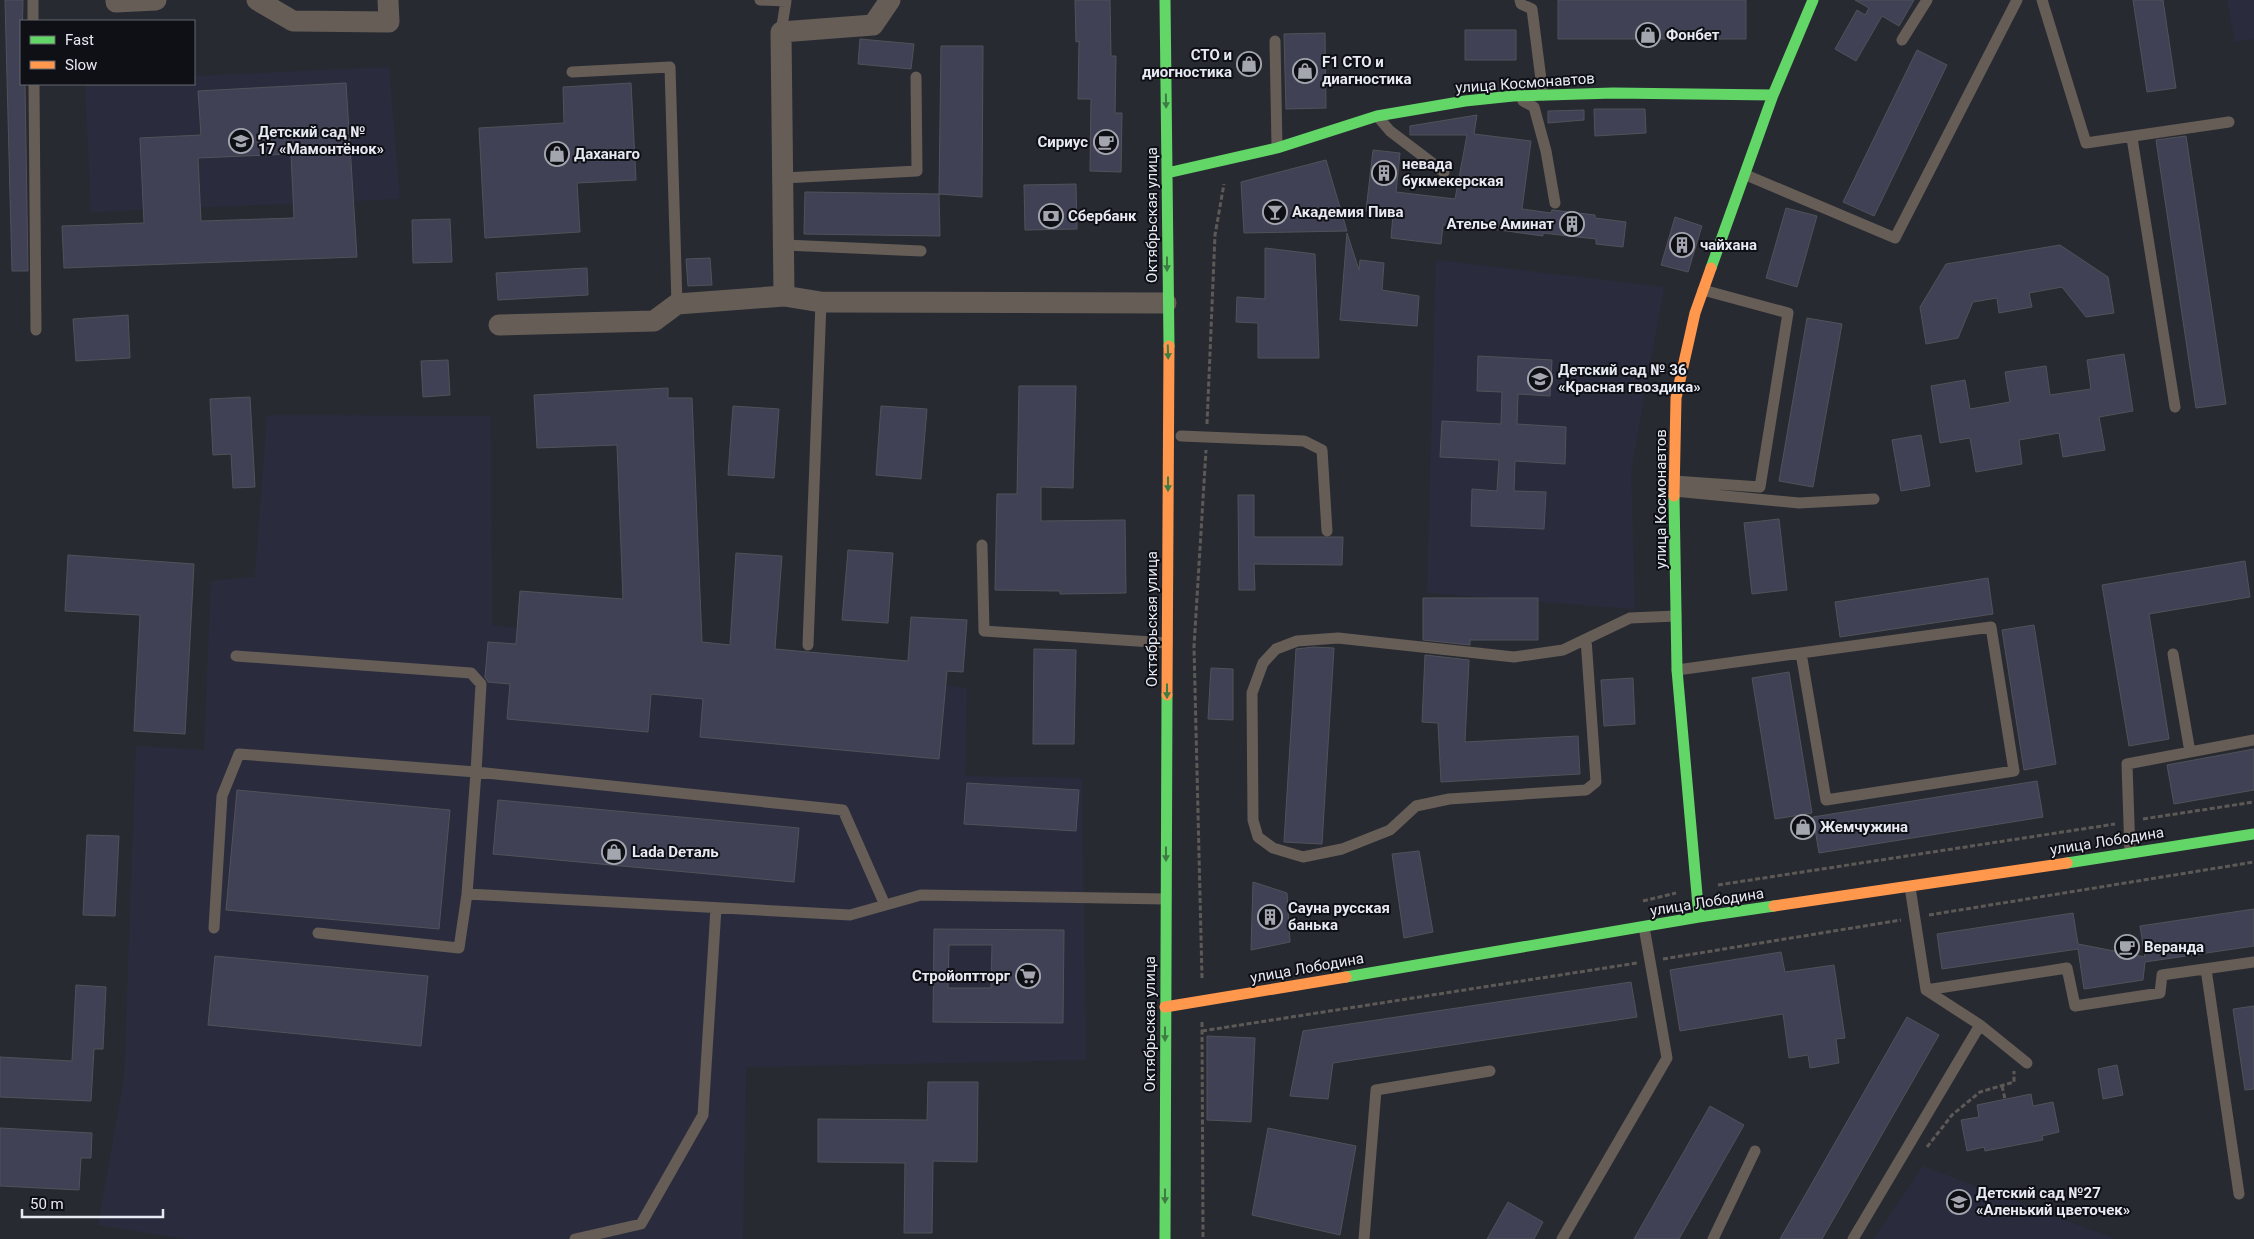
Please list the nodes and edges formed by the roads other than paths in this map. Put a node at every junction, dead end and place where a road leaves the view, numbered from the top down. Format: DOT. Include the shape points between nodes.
graph roads {
  1 [pos="33,0"];
  2 [pos="116,0"];
  3 [pos="156,0"];
  4 [pos="257,0"];
  5 [pos="388,0"];
  6 [pos="760,0"];
  7 [pos="890,0"];
  8 [pos="1165,0"];
  9 [pos="1520,0"];
  10 [pos="1813,0"];
  11 [pos="1927,0"];
  12 [pos="2017,0"];
  13 [pos="2042,0"];
  14 [pos="33,20"];
  15 [pos="782,32"];
  16 [pos="1902,40"];
  17 [pos="1275,41"];
  18 [pos="572,72"];
  19 [pos="916,77"];
  20 [pos="34,85"];
  21 [pos="1544,95"];
  22 [pos="1773,95"];
  23 [pos="1513,96"];
  24 [pos="1377,116"];
  25 [pos="2229,122"];
  26 [pos="2132,138"];
  27 [pos="1277,148"];
  28 [pos="1444,172"];
  29 [pos="1167,173"];
  30 [pos="1746,175"];
  31 [pos="784,178"];
  32 [pos="1555,203"];
  33 [pos="785,245"];
  34 [pos="921,251"];
  35 [pos="1703,290"];
  36 [pos="784,296"];
  37 [pos="821,302"];
  38 [pos="1166,303"];
  39 [pos="677,304"];
  40 [pos="499,325"];
  41 [pos="36,330"];
  42 [pos="2175,407"];
  43 [pos="1181,436"];
  44 [pos="1674,486"];
  45 [pos="1874,499"];
  46 [pos="1327,531"];
  47 [pos="982,545"];
  48 [pos="1676,616"];
  49 [pos="1586,639"];
  50 [pos="1167,643"];
  51 [pos="808,645"];
  52 [pos="1801,653"];
  53 [pos="2173,654"];
  54 [pos="236,656"];
  55 [pos="1677,670"];
  56 [pos="2254,740"];
  57 [pos="2190,752"];
  58 [pos="476,772"];
  59 [pos="2254,834"];
  60 [pos="2130,853"];
  61 [pos="1910,887"];
  62 [pos="467,894"];
  63 [pos="1166,900"];
  64 [pos="885,905"];
  65 [pos="716,908"];
  66 [pos="1699,917"];
  67 [pos="1644,927"];
  68 [pos="214,928"];
  69 [pos="318,933"];
  70 [pos="2254,962"];
  71 [pos="2206,969"];
  72 [pos="1926,990"];
  73 [pos="1165,1007"];
  74 [pos="1980,1024"];
  75 [pos="2027,1063"];
  76 [pos="1490,1071"];
  77 [pos="1756,1151"];
  78 [pos="2239,1194"];
  79 [pos="575,1239"];
  80 [pos="1166,1239"];
  81 [pos="1364,1239"];
  82 [pos="1562,1239"];
  83 [pos="1713,1239"];
  84 [pos="1853,1239"];
  1 -- 14 [label="lane"];
  2 -- 3 [label="street"];
  4 -- 5 [label="street" via="293,21 389,22"];
  6 -- 15 [label="lane" via="786,1"];
  7 -- 15 [label="street" via="873,25"];
  8 -- 29 [label="street, Октябрьская улица, one-way"];
  9 -- 21 [label="lane" via="1521,4 1532,9"];
  10 -- 22 [label="street, улица Космонавтов"];
  11 -- 16 [label="lane"];
  12 -- 30 [label="lane" via="1895,238"];
  13 -- 26 [label="lane" via="2086,144"];
  15 -- 31 [label="street"];
  17 -- 27 [label="lane"];
  18 -- 39 [label="lane" via="670,67"];
  19 -- 31 [label="lane" via="917,170"];
  20 -- 41 [label="lane"];
  21 -- 22 [label="street, улица Космонавтов"];
  21 -- 23 [label="street, улица Космонавтов"];
  22 -- 30 [label="street, улица Космонавтов"];
  23 -- 24 [label="street, улица Космонавтов"];
  23 -- 32 [label="lane" via="1534,107"];
  24 -- 27 [label="street, улица Космонавтов"];
  24 -- 28 [label="lane" via="1390,131"];
  25 -- 26 [label="lane"];
  26 -- 42 [label="lane"];
  27 -- 29 [label="street, улица Космонавтов"];
  29 -- 38 [label="street, Октябрьская улица, one-way"];
  30 -- 35 [label="street, улица Космонавтов"];
  31 -- 33 [label="street"];
  33 -- 34 [label="lane"];
  33 -- 36 [label="street"];
  35 -- 44 [label="street, улица Космонавтов" via="1676,398"];
  35 -- 44 [label="lane" via="1788,312 1760,487"];
  36 -- 37 [label="street"];
  36 -- 39 [label="street"];
  37 -- 38 [label="street"];
  37 -- 51 [label="lane"];
  38 -- 50 [label="street, Октябрьская улица, one-way" via="1169,365"];
  39 -- 40 [label="street" via="654,321"];
  43 -- 46 [label="lane" via="1304,441 1322,450"];
  44 -- 45 [label="lane" via="1799,503"];
  44 -- 48 [label="street, улица Космонавтов"];
  47 -- 50 [label="lane" via="984,631"];
  48 -- 49 [label="lane" via="1630,618"];
  48 -- 55 [label="street, улица Космонавтов"];
  49 -- 49 [label="lane" via="1596,782 1586,790 1449,799 1424,804 1416,806 1390,830 1342,849 1303,856 1273,848 1258,837 1253,820 1252,693 1262,663 1276,649 1297,641 1338,638 1514,657 1563,650"];
  50 -- 63 [label="street, Октябрьская улица, one-way"];
  52 -- 52 [label="lane" via="1991,627 2014,771 1826,800"];
  52 -- 55 [label="lane"];
  53 -- 57 [label="lane"];
  54 -- 58 [label="lane" via="471,673 481,684"];
  55 -- 66 [label="street, улица Космонавтов"];
  56 -- 57 [label="lane"];
  57 -- 60 [label="lane" via="2127,764"];
  58 -- 62 [label="lane"];
  58 -- 64 [label="lane" via="843,810"];
  58 -- 68 [label="lane" via="239,754 222,796"];
  59 -- 60 [label="street, улица Лободина"];
  60 -- 61 [label="street, улица Лободина"];
  61 -- 66 [label="street, улица Лободина"];
  61 -- 72 [label="lane"];
  62 -- 65 [label="lane"];
  62 -- 69 [label="lane" via="460,948"];
  63 -- 64 [label="lane" via="921,895"];
  63 -- 73 [label="street, Октябрьская улица"];
  64 -- 65 [label="lane" via="850,915"];
  65 -- 79 [label="lane" via="703,1115 641,1224"];
  66 -- 67 [label="street, улица Лободина"];
  67 -- 73 [label="street, улица Лободина"];
  67 -- 82 [label="lane" via="1667,1058"];
  70 -- 71 [label="lane"];
  71 -- 72 [label="lane" via="2162,975 2160,993 2075,1006 2067,968"];
  71 -- 78 [label="lane"];
  72 -- 74 [label="lane"];
  73 -- 80 [label="street, Октябрьская улица, one-way"];
  74 -- 75 [label="lane"];
  74 -- 84 [label="lane"];
  76 -- 81 [label="lane" via="1376,1090"];
  77 -- 83 [label="lane"];
}
